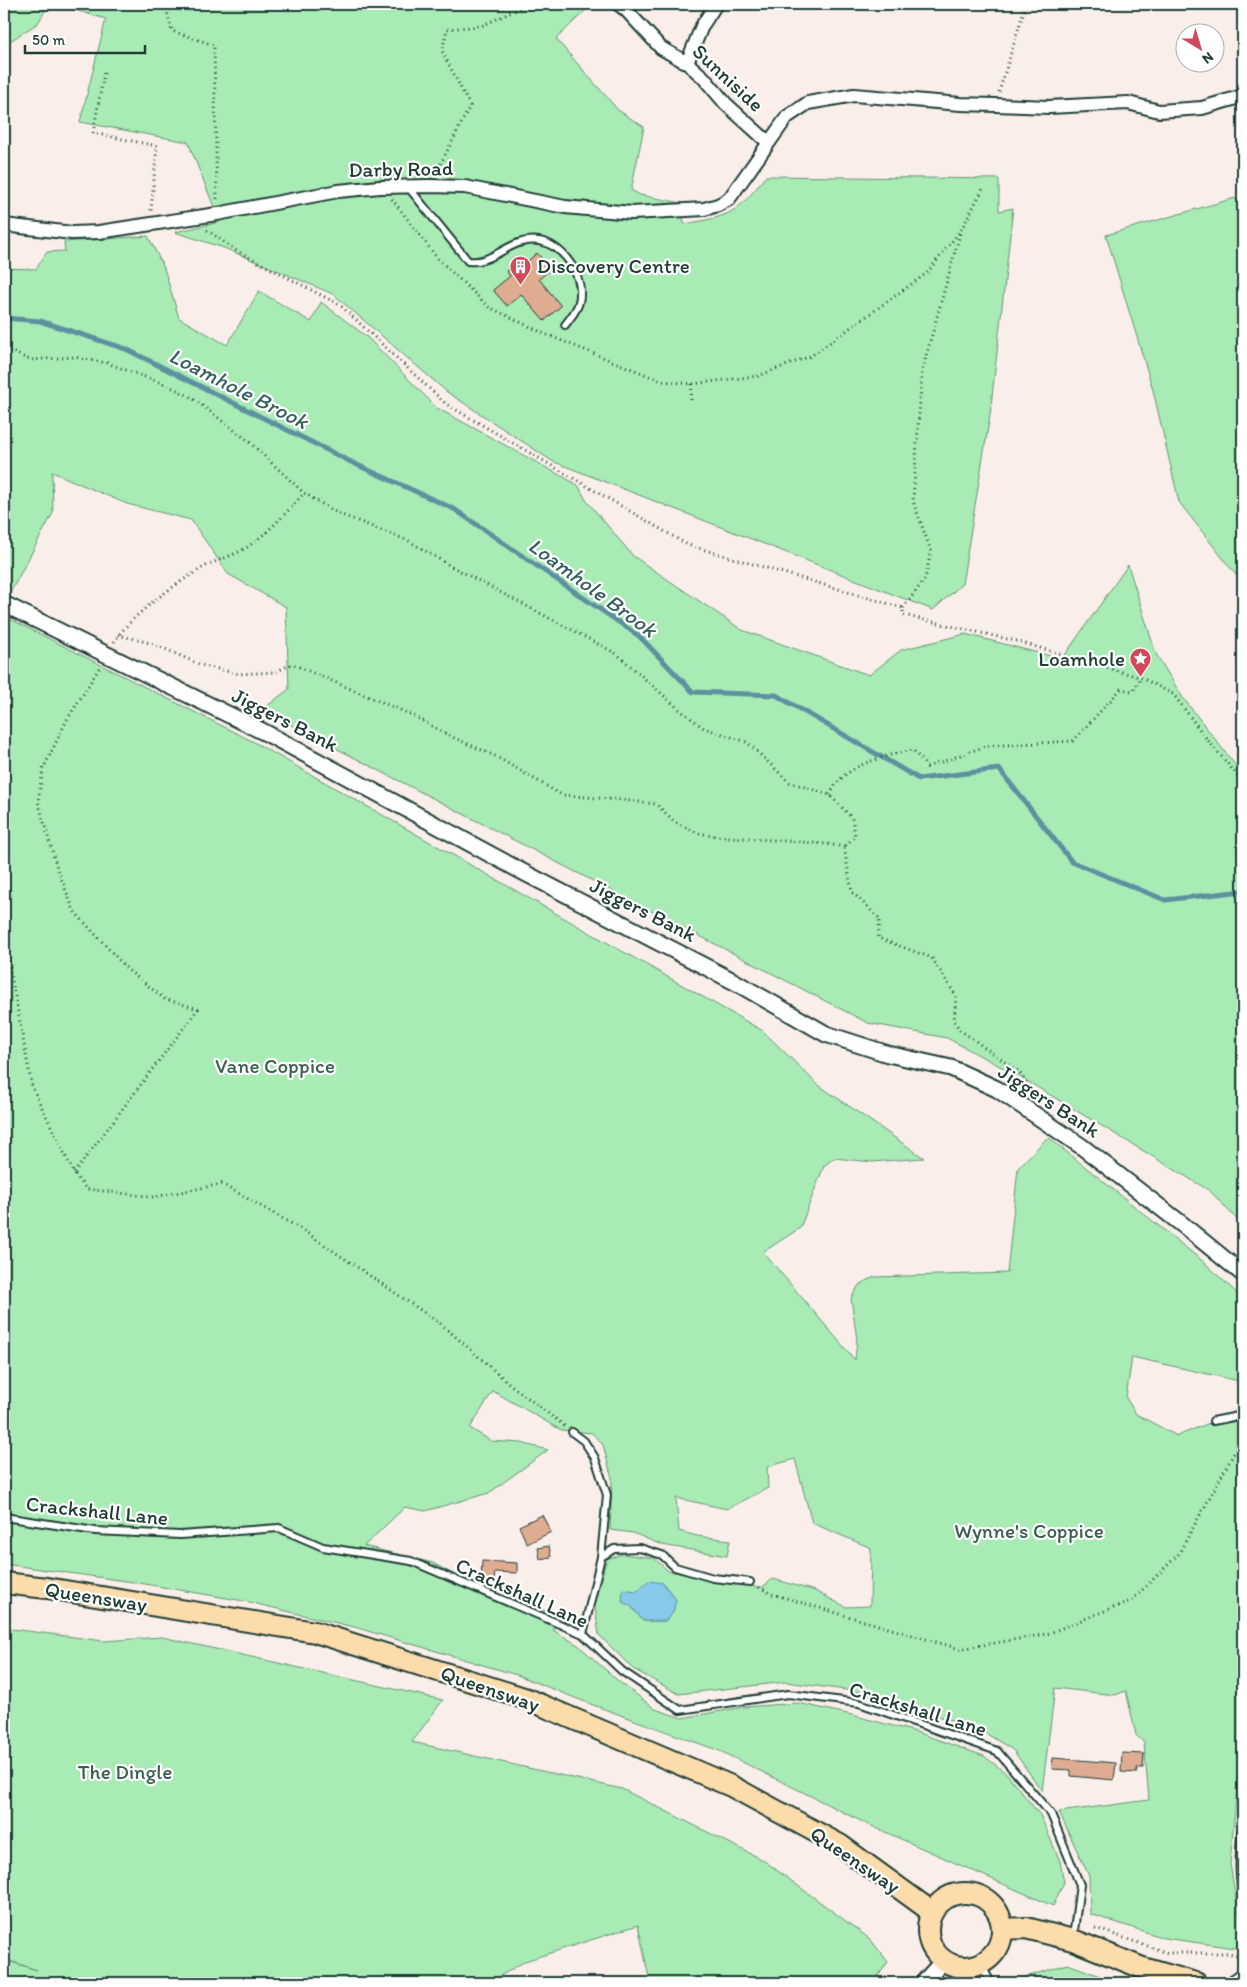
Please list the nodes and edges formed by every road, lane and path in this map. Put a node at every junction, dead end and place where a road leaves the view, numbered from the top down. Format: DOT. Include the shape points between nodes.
graph roads {
  1 [pos="165,4"];
  2 [pos="618,4"];
  3 [pos="716,4"];
  4 [pos="1026,4"];
  5 [pos="521,8"];
  6 [pos="687,63"];
  7 [pos="104,73"];
  8 [pos="1243,96"];
  9 [pos="995,105"];
  10 [pos="768,142"];
  11 [pos="430,186"];
  12 [pos="383,187"];
  13 [pos="408,187"];
  14 [pos="983,189"];
  15 [pos="217,214"];
  16 [pos="190,218"];
  17 [pos="149,224"];
  18 [pos="4,225"];
  19 [pos="961,230"];
  20 [pos="565,325"];
  21 [pos="4,351"];
  22 [pos="692,384"];
  23 [pos="691,400"];
  24 [pos="304,493"];
  25 [pos="4,604"];
  26 [pos="903,608"];
  27 [pos="118,636"];
  28 [pos="106,655"];
  29 [pos="1141,678"];
  30 [pos="1243,782"];
  31 [pos="830,795"];
  32 [pos="844,847"];
  33 [pos="4,927"];
  34 [pos="1024,1107"];
  35 [pos="74,1173"];
  36 [pos="1243,1274"];
  37 [pos="1243,1415"];
  38 [pos="1214,1422"];
  39 [pos="572,1432"];
  40 [pos="1243,1437"];
  41 [pos="4,1517"];
  42 [pos="601,1557"];
  43 [pos="750,1582"];
  44 [pos="4,1584"];
  45 [pos="583,1634"];
  46 [pos="1243,1818"];
  47 [pos="1241,1858"];
  48 [pos="1243,1897"];
  49 [pos="932,1912"];
  50 [pos="1002,1929"];
  51 [pos="1074,1930"];
  52 [pos="1243,1957"];
  53 [pos="943,1961"];
  54 [pos="981,1964"];
  55 [pos="1243,1972"];
  56 [pos="922,1983"];
  57 [pos="991,1983"];
  58 [pos="1196,1983"];
  59 [pos="1226,1983"];
  1 -- 15 [label="path" via="172,31 214,45"];
  2 -- 6 [label="street, Sunniside" via="661,48"];
  3 -- 6 [label="street" via="702,26"];
  4 -- 9 [label="path"];
  5 -- 11 [label="path" via="481,26 447,29 442,51 470,106"];
  6 -- 10 [label="street, Sunniside"];
  7 -- 17 [label="path" via="93,133 156,146"];
  8 -- 9 [label="street, Darby Road" via="1202,108 1159,111 1128,103 1049,107"];
  9 -- 10 [label="street, Darby Road" via="854,95 808,103 787,117"];
  10 -- 11 [label="street, Darby Road" via="729,199 704,209 632,213 588,210 465,187"];
  11 -- 13 [label="street, Darby Road"];
  12 -- 13 [label="street, Darby Road"];
  12 -- 15 [label="street, Darby Road" via="338,191"];
  12 -- 22 [label="path" via="438,259 488,308 662,381"];
  13 -- 20 [label="lane" via="468,261 481,262 503,249 527,241 542,242 559,249 578,279 580,292 578,303"];
  14 -- 19 [label="path"];
  15 -- 16 [label="street, Darby Road"];
  16 -- 17 [label="street, Darby Road"];
  16 -- 26 [label="path" via="235,250 340,305 446,404 688,545"];
  17 -- 18 [label="street, Darby Road" via="72,233"];
  19 -- 22 [label="path" via="927,272 810,356 758,376"];
  19 -- 26 [label="path" via="922,371 913,501 931,551 925,579"];
  21 -- 24 [label="path" via="30,360 74,357 107,363 167,385 191,397 246,439"];
  22 -- 23 [label="path"];
  24 -- 27 [label="path" via="249,546 204,567 176,586 144,610"];
  24 -- 31 [label="path" via="337,513 409,541 617,654 704,728 748,742 789,782"];
  25 -- 28 [label="street, Jiggers Bank"];
  26 -- 29 [label="path" via="903,615 1016,641"];
  27 -- 28 [label="path"];
  27 -- 32 [label="path" via="154,644 201,665 239,674 275,672 292,664 412,715 495,756 562,795 656,804 675,822 717,836"];
  28 -- 34 [label="street, Jiggers Bank" via="266,733 735,982 826,1034 888,1054 951,1068 998,1089"];
  28 -- 35 [label="path" via="68,718 43,769 38,801 57,868 74,911 128,970 165,999 198,1009"];
  29 -- 30 [label="path" via="1173,694"];
  29 -- 31 [label="path" via="1133,691 1121,689 1073,740 986,746 927,767 913,750 899,752 866,762 838,781"];
  31 -- 32 [label="path" via="852,818 855,836"];
  32 -- 34 [label="path" via="852,892 880,918 878,938 932,958 956,996 954,1021 960,1030 1019,1072 1031,1089"];
  33 -- 35 [label="path" via="32,1087"];
  34 -- 36 [label="street, Jiggers Bank" via="1081,1146"];
  35 -- 39 [label="path" via="86,1189 154,1197 222,1184 301,1229 441,1324 511,1385"];
  37 -- 38 [label="lane"];
  39 -- 42 [label="lane" via="584,1441 595,1458 607,1495"];
  40 -- 43 [label="path" via="1178,1555 1132,1600 1047,1634 960,1649 772,1594"];
  41 -- 45 [label="lane, Crackshall Lane" via="95,1531 180,1535 279,1528 323,1547 410,1561"];
  42 -- 43 [label="lane" via="614,1549 640,1548 662,1555 675,1567 713,1578"];
  42 -- 45 [label="lane"];
  44 -- 49 [label="main road, Queensway" via="315,1632 527,1699 731,1786 840,1846"];
  45 -- 51 [label="lane, Crackshall Lane" via="622,1671 680,1710 788,1694 859,1703 997,1751 1051,1814 1080,1885"];
  46 -- 47 [label="lane"];
  47 -- 48 [label="lane" via="1239,1880"];
  49 -- 50 [label="main road" via="950,1896 974,1894 994,1907"];
  49 -- 53 [label="main road" via="928,1934 933,1949"];
  50 -- 51 [label="main road"];
  50 -- 54 [label="main road" via="997,1950"];
  51 -- 52 [label="path" via="1168,1953 1229,1953"];
  51 -- 58 [label="main road" via="1140,1966"];
  53 -- 54 [label="main road" via="962,1968"];
  53 -- 56 [label="street"];
  54 -- 57 [label="lane"];
  55 -- 59 [label="lane"];
}
